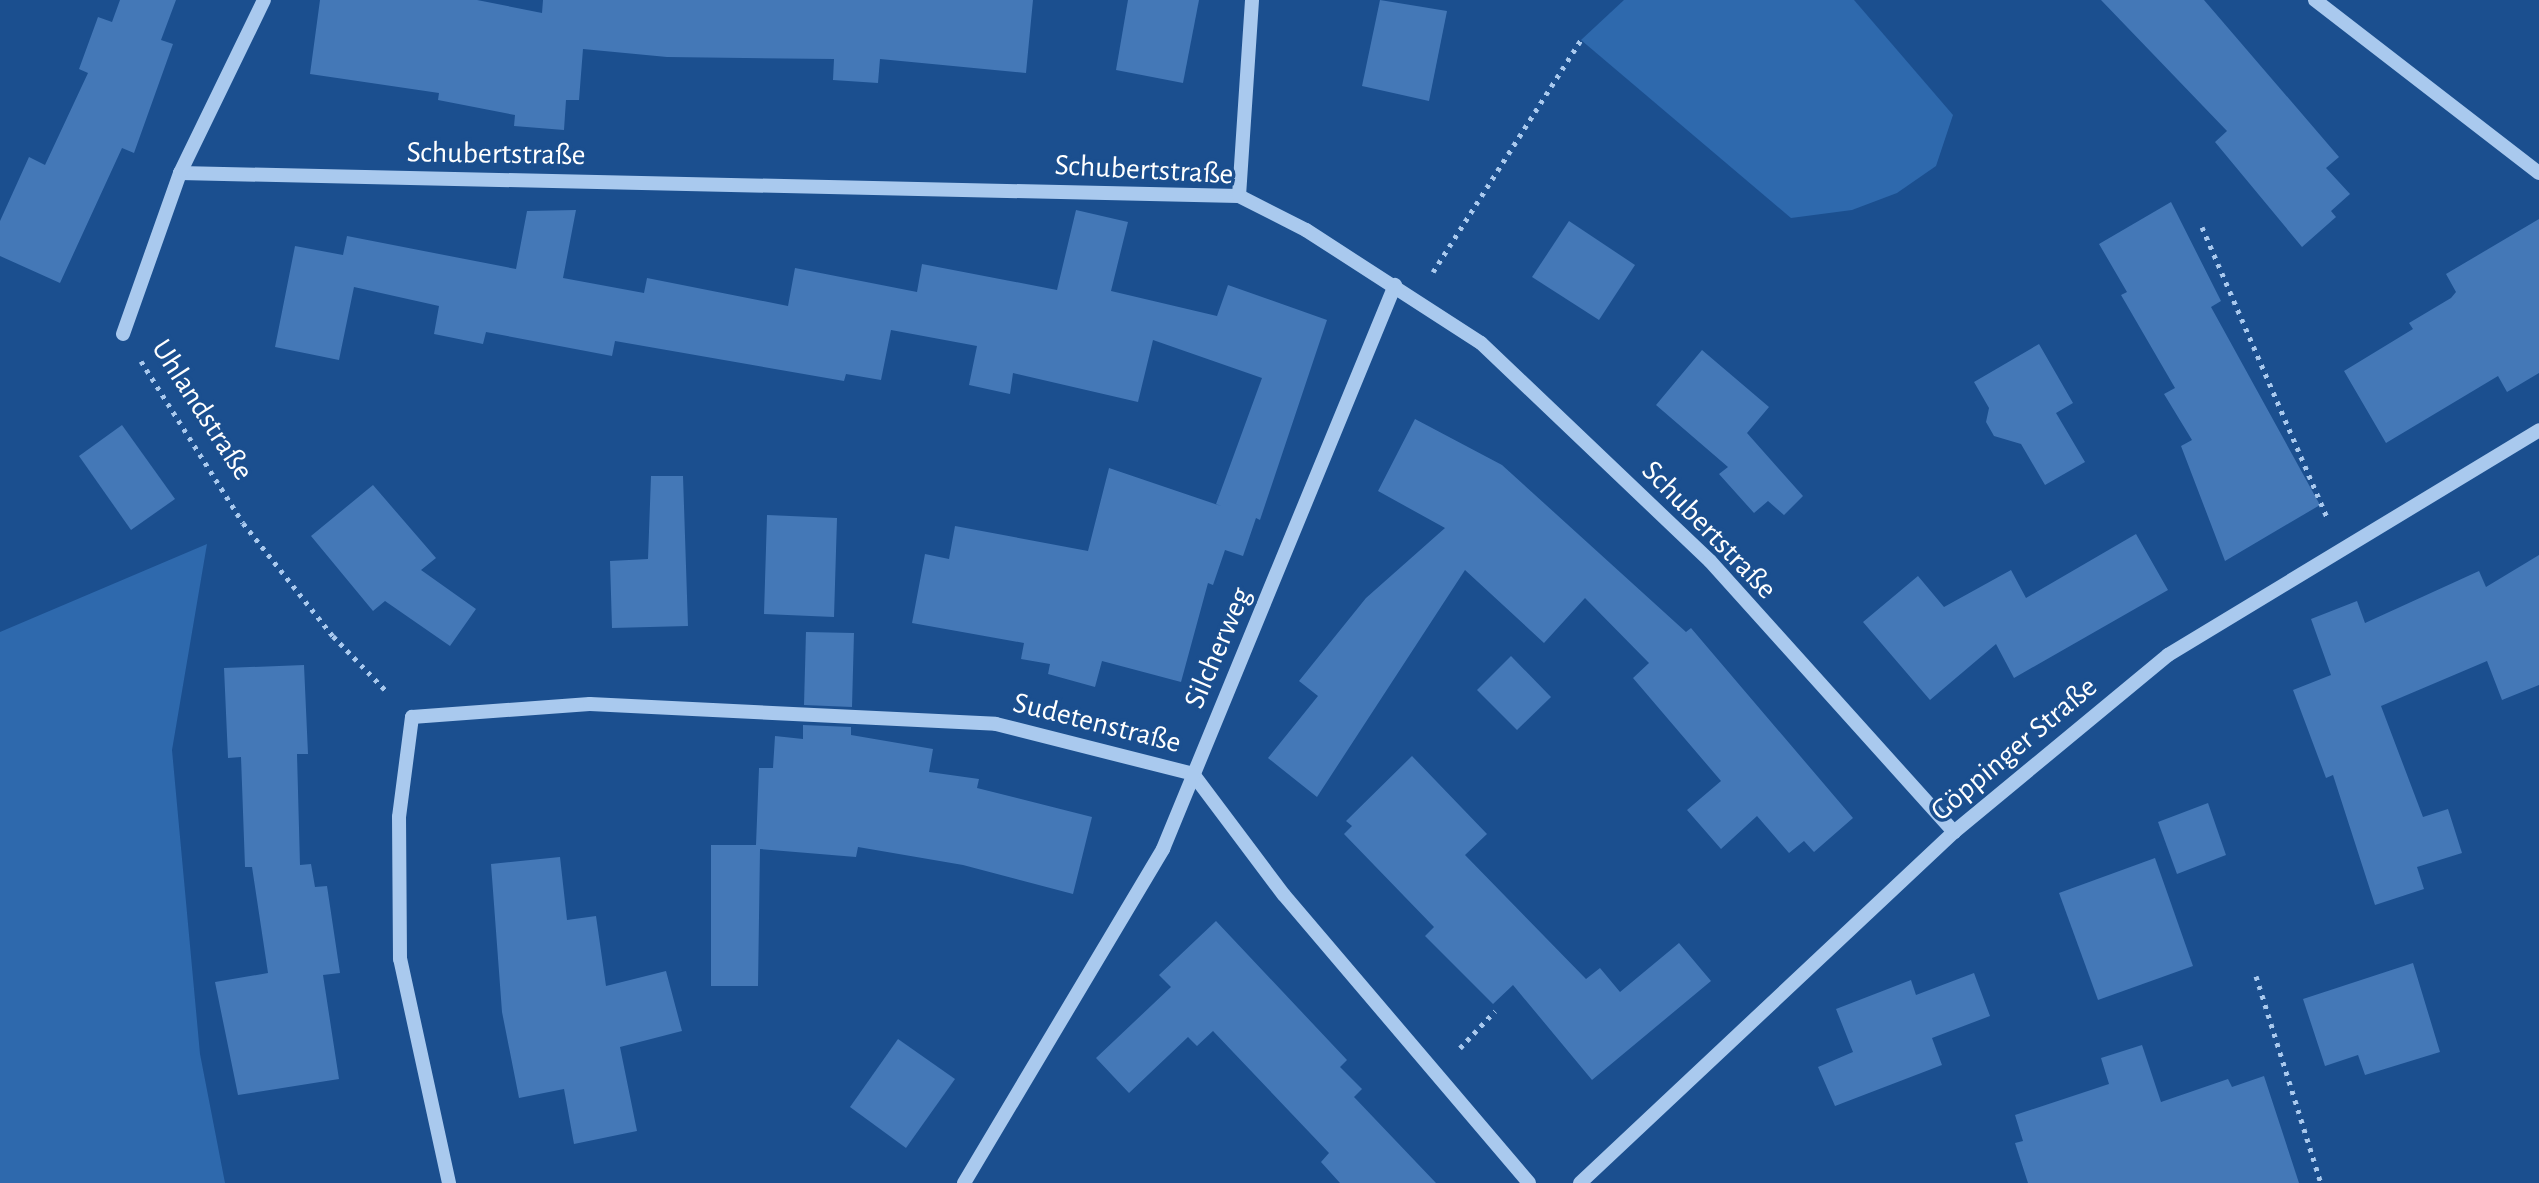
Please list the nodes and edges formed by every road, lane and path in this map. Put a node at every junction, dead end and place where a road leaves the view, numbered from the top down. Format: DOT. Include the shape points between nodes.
graph roads {
  1 [pos="264,0"];
  2 [pos="1252,0"];
  3 [pos="2315,0"];
  4 [pos="1581,40"];
  5 [pos="180,173"];
  6 [pos="2539,173"];
  7 [pos="1239,196"];
  8 [pos="2202,227"];
  9 [pos="1395,285"];
  10 [pos="1416,300"];
  11 [pos="123,334"];
  12 [pos="2539,430"];
  13 [pos="2344,548"];
  14 [pos="412,717"];
  15 [pos="1193,774"];
  16 [pos="1954,832"];
  17 [pos="2256,976"];
  18 [pos="1495,1011"];
  19 [pos="1435,1071"];
  20 [pos="449,1183"];
  21 [pos="964,1183"];
  22 [pos="1529,1183"];
  23 [pos="1580,1183"];
  24 [pos="2321,1183"];
  1 -- 5 [label="street, Uhlandstraße"];
  2 -- 7 [label="street"];
  3 -- 6 [label="street"];
  4 -- 10 [label="path"];
  5 -- 7 [label="street, Schubertstraße"];
  5 -- 11 [label="street, Uhlandstraße"];
  7 -- 9 [label="street, Schubertstraße"];
  8 -- 13 [label="path"];
  9 -- 10 [label="street, Schubertstraße"];
  9 -- 15 [label="street, Silcherweg"];
  10 -- 16 [label="street, Schubertstraße" via="1481,343 1710,561"];
  11 -- 14 [label="path, Uhlandstraße" via="243,523 333,636"];
  12 -- 13 [label="street, Göppinger Straße"];
  13 -- 16 [label="street, Göppinger Straße" via="2168,655"];
  14 -- 15 [label="street, Sudetenstraße" via="590,704 996,724"];
  14 -- 20 [label="street" via="399,817 400,959"];
  15 -- 19 [label="street, Sudetenstraße" via="1284,895"];
  15 -- 21 [label="street, Silcherweg" via="1163,849"];
  16 -- 23 [label="street, Göppinger Straße"];
  17 -- 24 [label="path"];
  18 -- 19 [label="path"];
  19 -- 22 [label="street, Sudetenstraße"];
}
